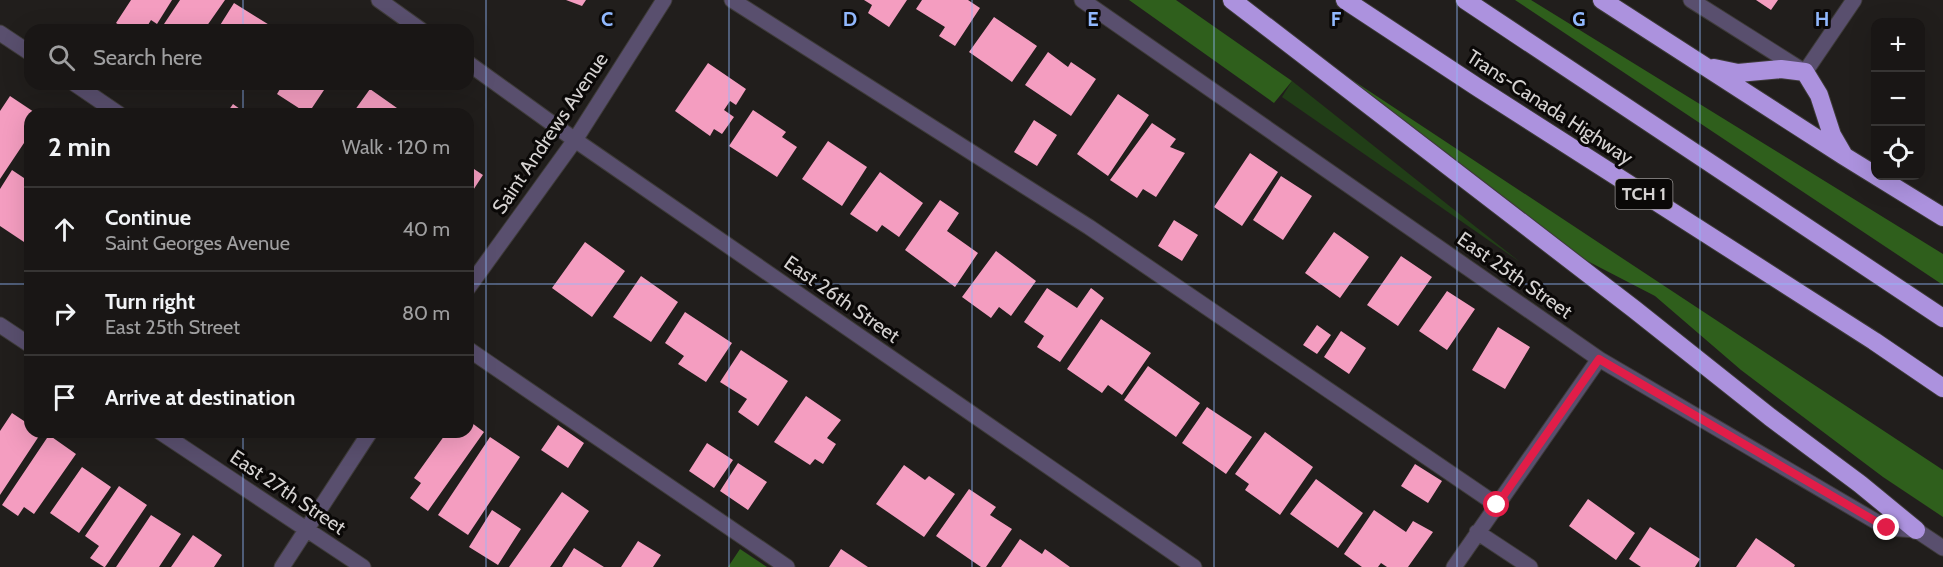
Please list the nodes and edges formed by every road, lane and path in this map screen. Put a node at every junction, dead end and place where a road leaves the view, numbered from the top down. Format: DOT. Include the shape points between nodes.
graph roads {
  1 [pos="380,0"];
  2 [pos="664,0"];
  3 [pos="732,0"];
  4 [pos="1082,0"];
  5 [pos="1232,0"];
  6 [pos="1345,0"];
  7 [pos="1465,0"];
  8 [pos="1602,0"];
  9 [pos="1690,0"];
  10 [pos="1854,0"];
  11 [pos="414,24"];
  12 [pos="0,33"];
  13 [pos="24,49"];
  14 [pos="474,67"];
  15 [pos="1706,67"];
  16 [pos="1804,72"];
  17 [pos="84,90"];
  18 [pos="110,108"];
  19 [pos="575,140"];
  20 [pos="1844,156"];
  21 [pos="1943,217"];
  22 [pos="474,280"];
  23 [pos="1943,318"];
  24 [pos="0,325"];
  25 [pos="24,341"];
  26 [pos="474,353"];
  27 [pos="1599,359"];
  28 [pos="1943,388"];
  29 [pos="169,438"];
  30 [pos="365,438"];
  31 [pos="1497,505"];
  32 [pos="305,528"];
  33 [pos="1916,530"];
  34 [pos="1477,532"];
  35 [pos="1943,548"];
  36 [pos="282,567"];
  37 [pos="363,567"];
  38 [pos="787,567"];
  39 [pos="1194,567"];
  40 [pos="1454,567"];
  41 [pos="1530,567"];
  1 -- 11 [label="street"];
  2 -- 19 [label="street, Saint Andrews Avenue"];
  3 -- 31 [label="street" via="1089,227"];
  4 -- 27 [label="street, East 25th Street"];
  5 -- 33 [label="highway"];
  6 -- 28 [label="highway, Trans-Canada Highway / TCH 1"];
  7 -- 23 [label="highway, Trans-Canada Highway"];
  8 -- 15 [label="highway"];
  9 -- 16 [label="street"];
  10 -- 16 [label="street"];
  12 -- 13 [label="street"];
  14 -- 19 [label="street, East 26th Street"];
  15 -- 16 [label="highway" via="1737,73 1781,69"];
  15 -- 20 [label="highway"];
  16 -- 20 [label="highway" via="1819,94 1832,135"];
  17 -- 18 [label="street"];
  19 -- 22 [label="street, Saint Andrews Avenue"];
  19 -- 39 [label="street, East 26th Street"];
  20 -- 21 [label="highway"];
  24 -- 25 [label="street"];
  26 -- 38 [label="street"];
  27 -- 31 [label="street"];
  27 -- 33 [label="street, East 25th Street" via="1887,528"];
  29 -- 32 [label="street, East 27th Street"];
  30 -- 32 [label="street"];
  31 -- 34 [label="street"];
  32 -- 36 [label="street"];
  32 -- 37 [label="street, East 27th Street"];
  33 -- 35 [label="street, East 25th Street"];
  34 -- 40 [label="street"];
  34 -- 41 [label="street"];
}
